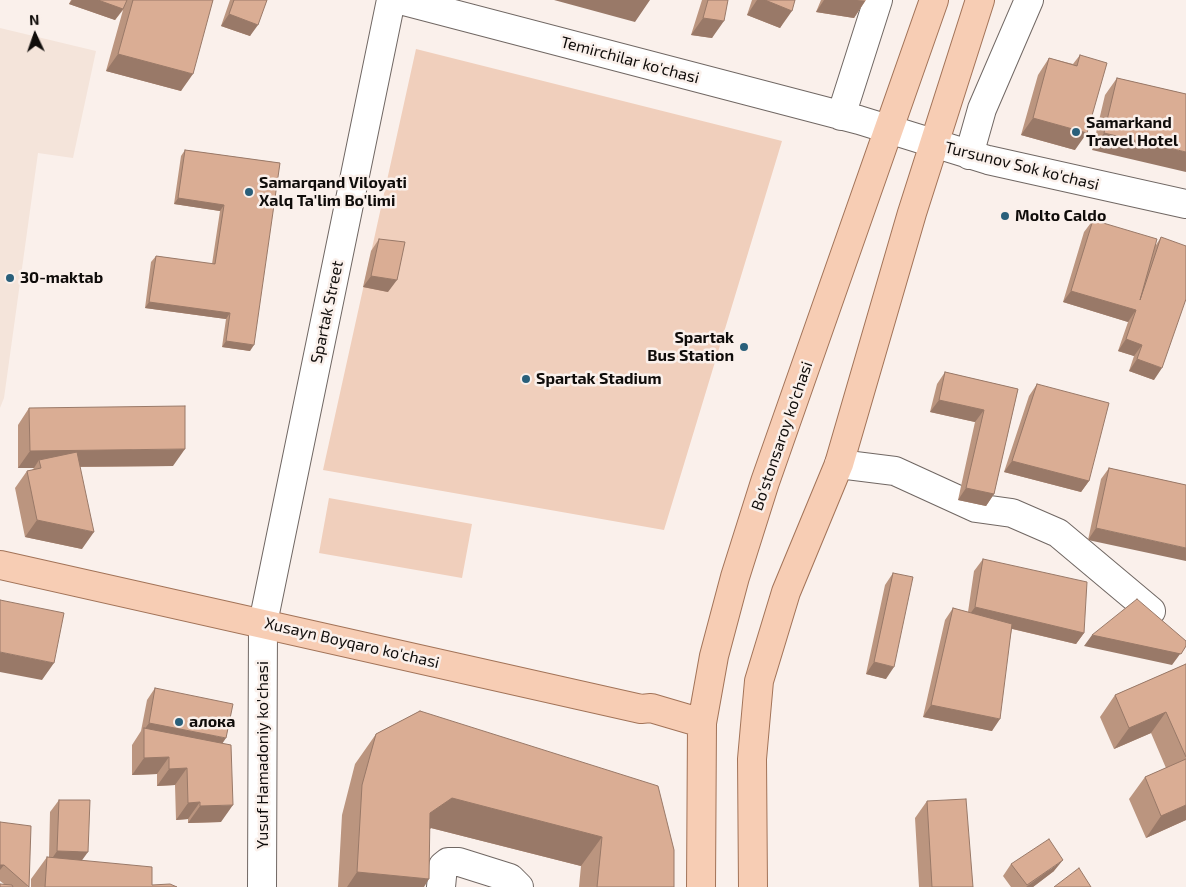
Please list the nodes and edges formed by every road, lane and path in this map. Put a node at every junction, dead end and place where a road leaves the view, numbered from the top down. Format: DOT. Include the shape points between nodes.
graph roads {
  1 [pos="391,0"];
  2 [pos="400,0"];
  3 [pos="878,0"];
  4 [pos="934,0"];
  5 [pos="980,0"];
  6 [pos="1029,0"];
  7 [pos="850,118"];
  8 [pos="890,130"];
  9 [pos="934,144"];
  10 [pos="969,155"];
  11 [pos="1186,204"];
  12 [pos="839,464"];
  13 [pos="0,565"];
  14 [pos="1152,611"];
  15 [pos="263,623"];
  16 [pos="702,723"];
  17 [pos="262,887"];
  18 [pos="441,887"];
  19 [pos="519,887"];
  20 [pos="701,887"];
  21 [pos="753,887"];
  1 -- 15 [label="street, Spartak Street"];
  2 -- 7 [label="street, Temirchilar ko'chasi"];
  3 -- 7 [label="street"];
  4 -- 8 [label="main road, Bo'stonsaroy ko'chasi"];
  5 -- 9 [label="main road"];
  6 -- 10 [label="street" via="982,109"];
  7 -- 8 [label="street, Tursunov Sok ko'chasi"];
  8 -- 9 [label="street, Tursunov Sok ko'chasi"];
  8 -- 16 [label="main road, Bo'stonsaroy ko'chasi" via="765,482 716,647"];
  9 -- 10 [label="street, Tursunov Sok ko'chasi"];
  9 -- 12 [label="main road"];
  10 -- 11 [label="street, Tursunov Sok ko'chasi"];
  12 -- 14 [label="street" via="895,471 976,508 1012,513 1058,533"];
  12 -- 21 [label="main road" via="786,592 759,681 752,760"];
  13 -- 15 [label="main road, Xusayn Boyqaro ko'chasi"];
  15 -- 16 [label="main road, Xusayn Boyqaro ko'chasi" via="641,709 651,708"];
  15 -- 17 [label="street, Yusuf Hamadoniy ko'chasi"];
  16 -- 20 [label="main road, Bo'stonsaroy ko'chasi"];
  18 -- 19 [label="street" via="443,866 448,862 459,862 510,878"];
}
